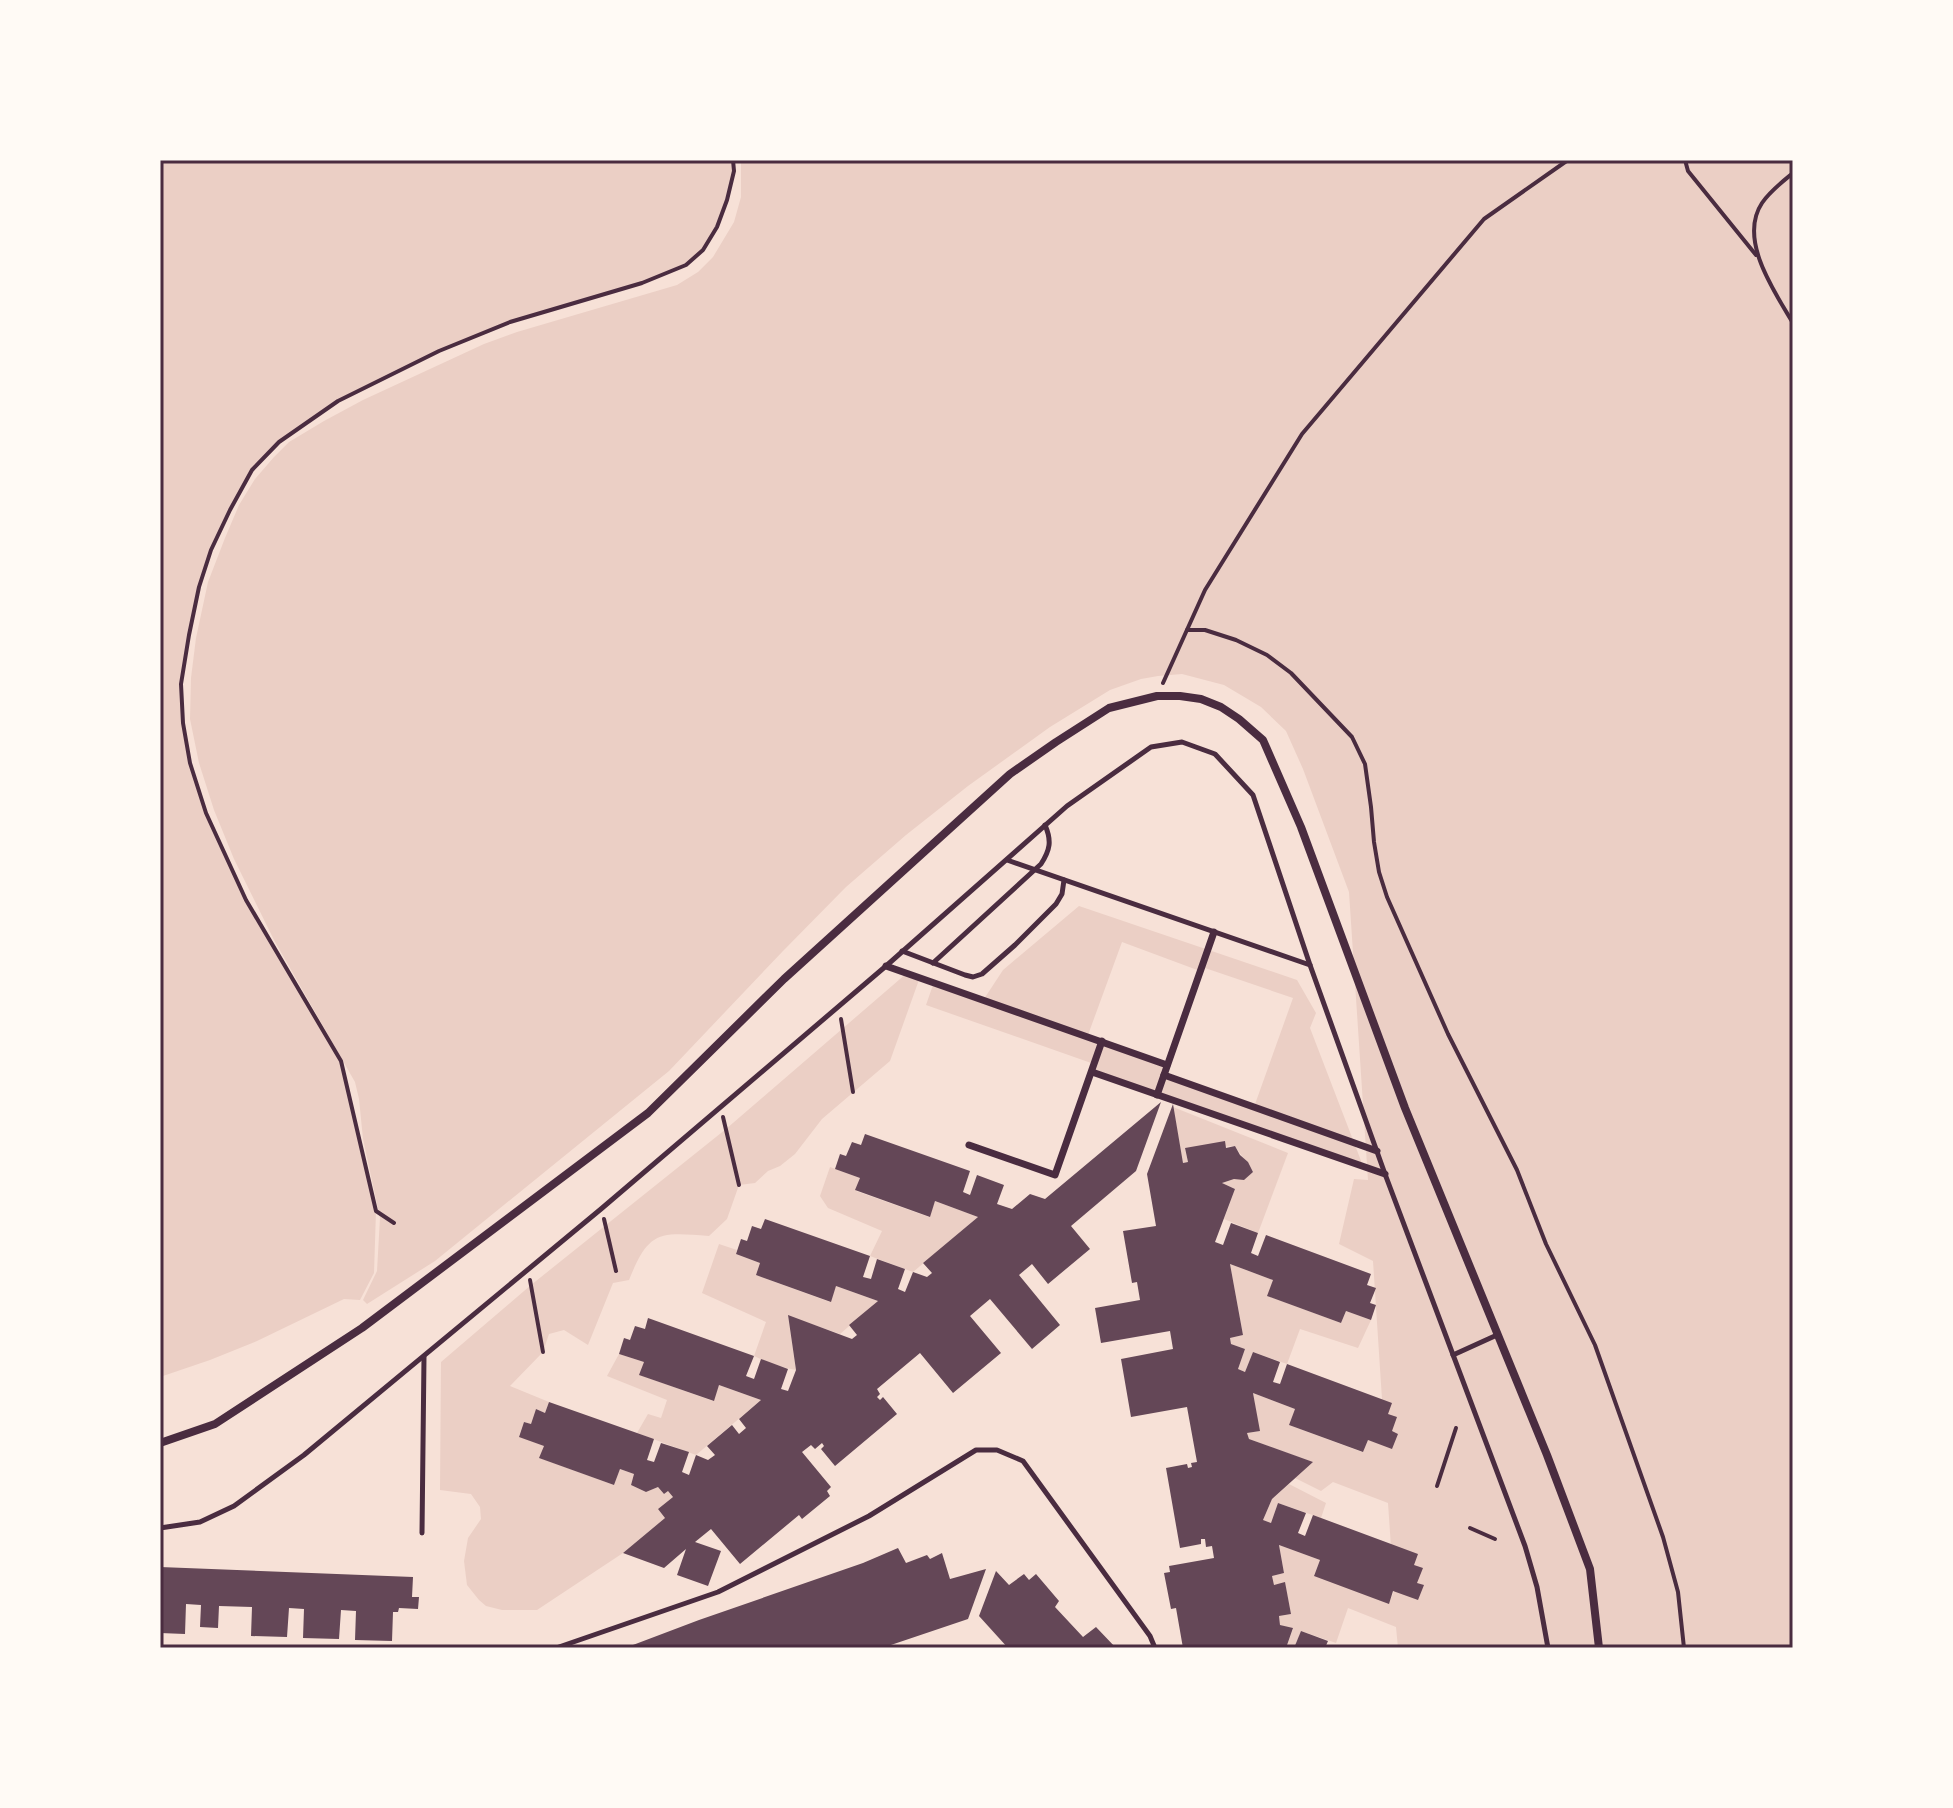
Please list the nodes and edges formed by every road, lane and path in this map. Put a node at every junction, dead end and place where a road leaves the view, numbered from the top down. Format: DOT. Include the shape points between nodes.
graph roads {
  1 [pos="733,160"];
  2 [pos="1568,160"];
  3 [pos="1685,160"];
  4 [pos="1793,173"];
  5 [pos="1757,257"];
  6 [pos="1793,323"];
  7 [pos="1187,630"];
  8 [pos="1157,696"];
  9 [pos="1045,825"];
  10 [pos="1006,859"];
  11 [pos="1035,869"];
  12 [pos="1064,880"];
  13 [pos="1214,932"];
  14 [pos="902,951"];
  15 [pos="933,963"];
  16 [pos="1310,965"];
  17 [pos="886,966"];
  18 [pos="838,1005"];
  19 [pos="1102,1041"];
  20 [pos="1167,1065"];
  21 [pos="1092,1072"];
  22 [pos="1164,1075"];
  23 [pos="853,1092"];
  24 [pos="1157,1095"];
  25 [pos="721,1106"];
  26 [pos="969,1145"];
  27 [pos="1377,1151"];
  28 [pos="1385,1174"];
  29 [pos="739,1185"];
  30 [pos="601,1209"];
  31 [pos="394,1223"];
  32 [pos="528,1268"];
  33 [pos="616,1271"];
  34 [pos="1497,1335"];
  35 [pos="543,1352"];
  36 [pos="1453,1355"];
  37 [pos="424,1356"];
  38 [pos="1456,1428"];
  39 [pos="160,1443"];
  40 [pos="1437,1486"];
  41 [pos="160,1528"];
  42 [pos="1470,1528"];
  43 [pos="422,1533"];
  44 [pos="1495,1539"];
  45 [pos="556,1648"];
  46 [pos="1155,1648"];
  47 [pos="1548,1648"];
  48 [pos="1599,1648"];
  49 [pos="1684,1648"];
  1 -- 31 [label="path" via="717,227 686,265 510,322 439,351 338,401 279,442 252,470 211,550 199,587 181,684 190,763 206,813 246,900 341,1061 376,1211"];
  2 -- 7 [label="path" via="1484,219 1302,434 1205,590"];
  3 -- 5 [label="path" via="1688,171"];
  4 -- 5 [label="path" via="1774,189 1754,219"];
  5 -- 6 [label="path"];
  7 -- 8 [label="path"];
  7 -- 49 [label="path" via="1216,633 1267,655 1352,737 1365,764 1387,897 1595,1345 1663,1537 1678,1592"];
  8 -- 34 [label="street" via="1201,699 1221,707 1263,740"];
  8 -- 39 [label="street" via="1109,708 1010,774 784,979 648,1113 407,1296 215,1424"];
  9 -- 10 [label="lane"];
  9 -- 11 [label="lane" via="1050,844"];
  9 -- 16 [label="lane" via="1151,747 1182,742 1215,754 1253,795"];
  10 -- 11 [label="lane"];
  10 -- 14 [label="lane"];
  11 -- 12 [label="lane"];
  11 -- 15 [label="lane"];
  12 -- 13 [label="lane"];
  12 -- 15 [label="lane" via="1056,904 982,974 973,977"];
  13 -- 16 [label="lane"];
  13 -- 20 [label="street"];
  14 -- 15 [label="lane"];
  14 -- 17 [label="lane"];
  16 -- 27 [label="lane"];
  17 -- 18 [label="lane"];
  17 -- 19 [label="street"];
  18 -- 23 [label="path"];
  18 -- 25 [label="lane"];
  19 -- 20 [label="street"];
  19 -- 21 [label="street"];
  20 -- 22 [label="street"];
  21 -- 24 [label="street"];
  21 -- 26 [label="street" via="1055,1175"];
  22 -- 24 [label="street"];
  22 -- 27 [label="street"];
  24 -- 28 [label="street"];
  25 -- 29 [label="path"];
  25 -- 30 [label="lane"];
  27 -- 28 [label="lane"];
  28 -- 36 [label="lane"];
  30 -- 32 [label="lane"];
  30 -- 33 [label="path"];
  32 -- 35 [label="path"];
  32 -- 37 [label="lane"];
  34 -- 36 [label="lane"];
  34 -- 48 [label="street" via="1590,1569"];
  36 -- 47 [label="lane" via="1525,1546"];
  37 -- 41 [label="lane" via="234,1506 200,1522"];
  37 -- 43 [label="lane"];
  38 -- 40 [label="path"];
  42 -- 44 [label="path"];
  45 -- 46 [label="lane" via="718,1592 869,1516 976,1450 997,1450 1023,1461"];
}
